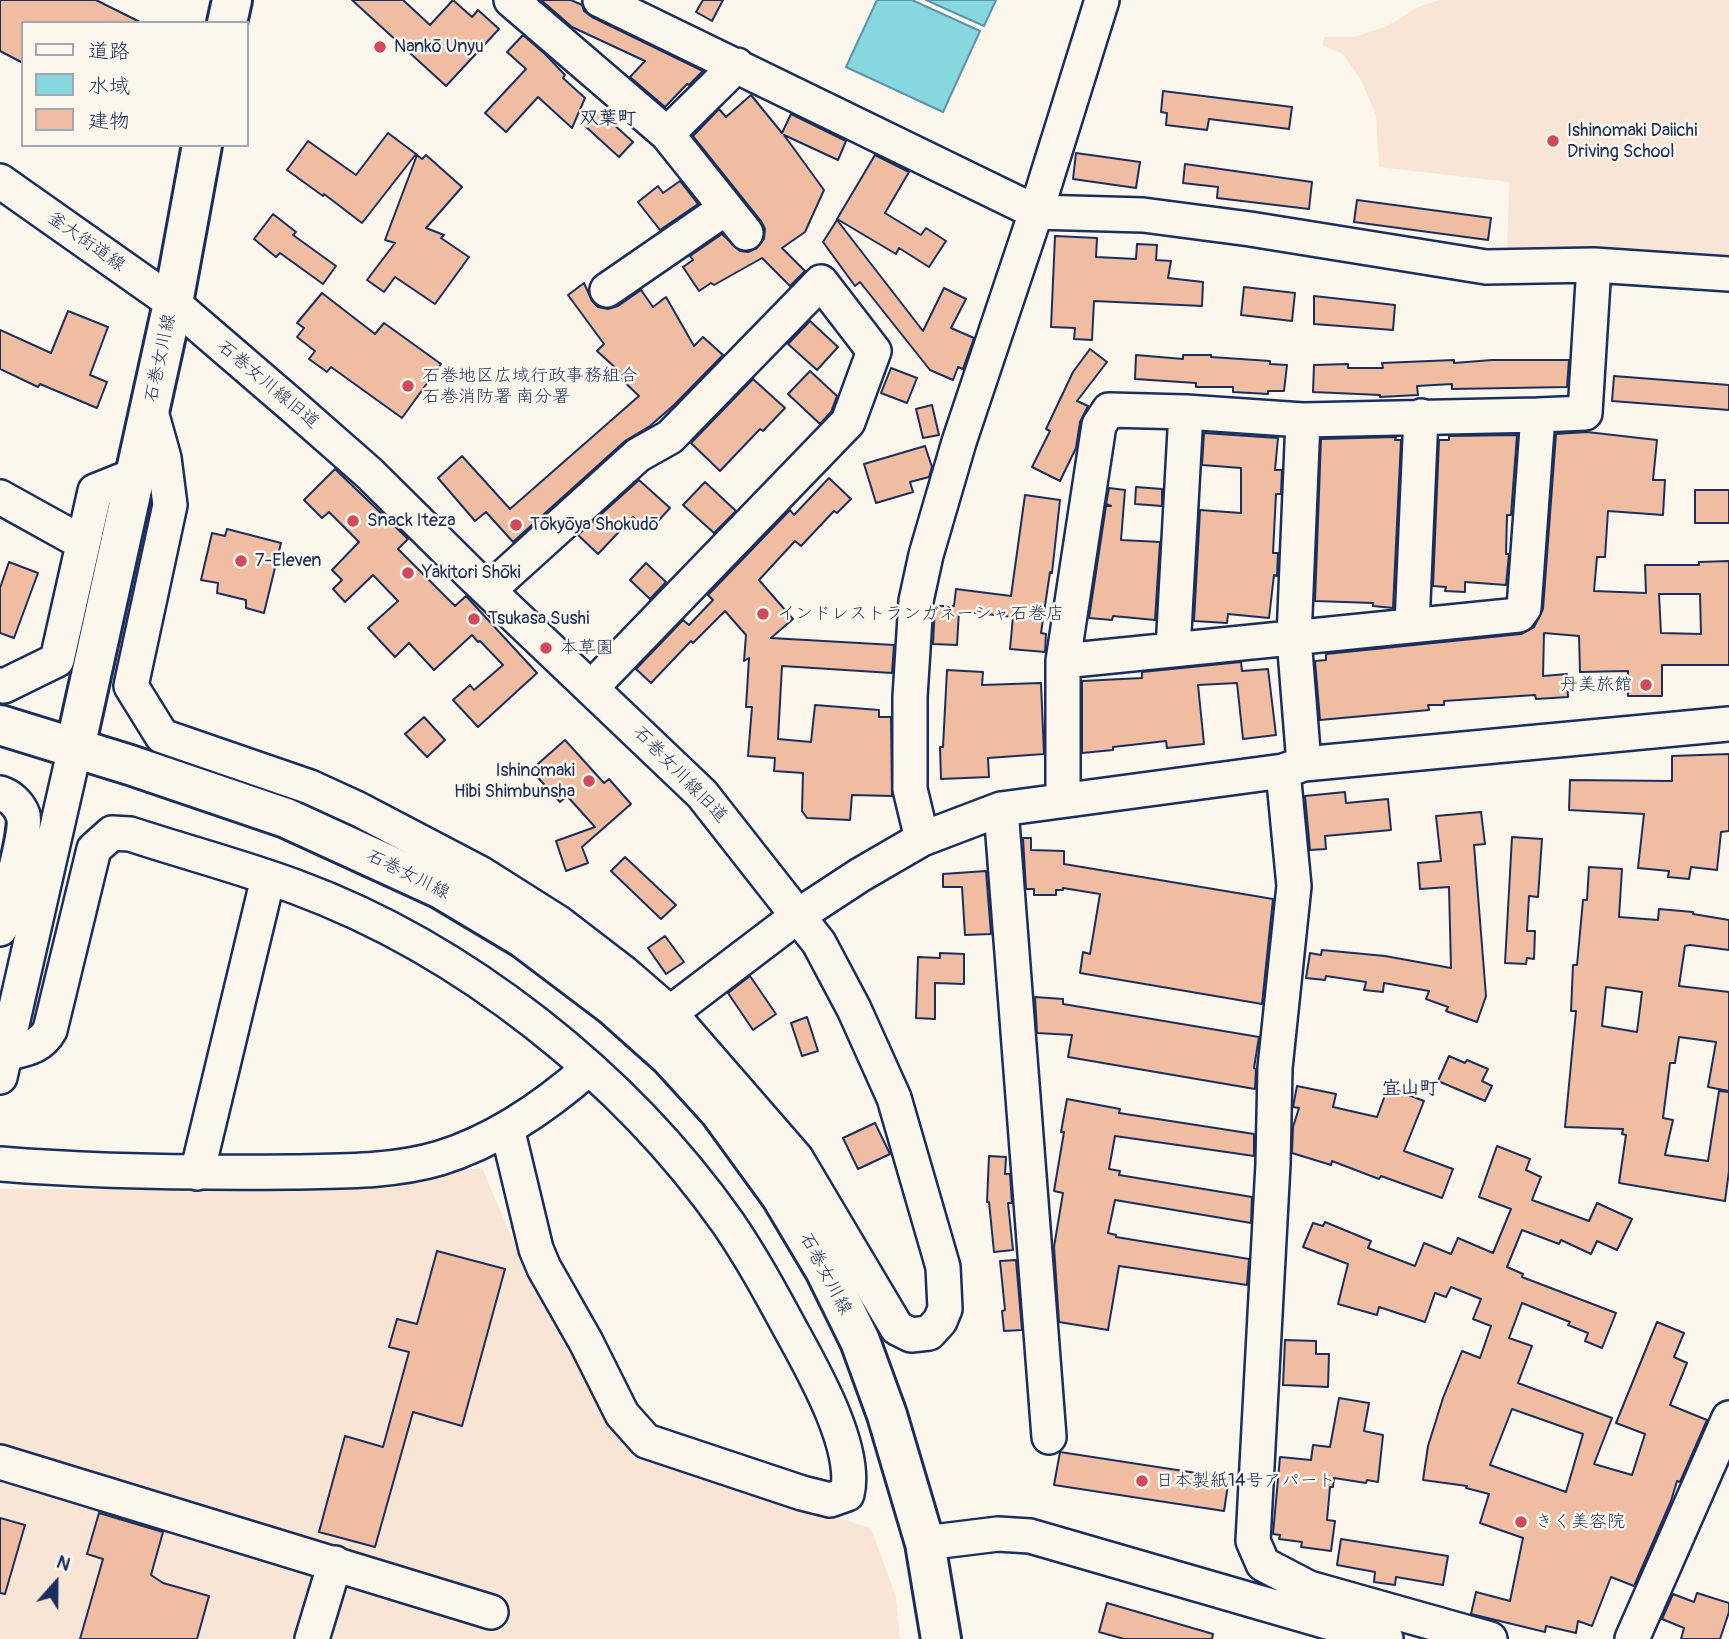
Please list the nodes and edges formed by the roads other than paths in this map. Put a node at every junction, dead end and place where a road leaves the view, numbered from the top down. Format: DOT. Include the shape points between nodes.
graph roads {
  1 [pos="511,0"];
  2 [pos="600,0"];
  3 [pos="1102,0"];
  4 [pos="737,65"];
  5 [pos="667,134"];
  6 [pos="202,147"];
  7 [pos="0,181"];
  8 [pos="1036,212"];
  9 [pos="1594,265"];
  10 [pos="1729,274"];
  11 [pos="607,290"];
  12 [pos="173,303"];
  13 [pos="150,408"];
  14 [pos="1186,412"];
  15 [pos="1538,415"];
  16 [pos="1420,416"];
  17 [pos="1303,419"];
  18 [pos="0,497"];
  19 [pos="91,563"];
  20 [pos="489,590"];
  21 [pos="1412,625"];
  22 [pos="1294,638"];
  23 [pos="1173,650"];
  24 [pos="1063,661"];
  25 [pos="0,685"];
  26 [pos="592,687"];
  27 [pos="1729,724"];
  28 [pos="0,725"];
  29 [pos="75,748"];
  30 [pos="1294,767"];
  31 [pos="0,793"];
  32 [pos="1063,799"];
  33 [pos="1001,809"];
  34 [pos="922,839"];
  35 [pos="268,878"];
  36 [pos="799,915"];
  37 [pos="0,929"];
  38 [pos="670,1013"];
  39 [pos="3,1065"];
  40 [pos="589,1068"];
  41 [pos="507,1128"];
  42 [pos="0,1164"];
  43 [pos="197,1173"];
  44 [pos="1729,1418"];
  45 [pos="1049,1437"];
  46 [pos="0,1462"];
  47 [pos="925,1543"];
  48 [pos="335,1563"];
  49 [pos="1304,1600"];
  50 [pos="491,1612"];
  51 [pos="312,1639"];
  52 [pos="941,1639"];
  53 [pos="1386,1639"];
  54 [pos="1490,1639"];
  55 [pos="1632,1639"];
  1 -- 5 [label="street"];
  2 -- 4 [label="street"];
  3 -- 8 [label="street"];
  4 -- 5 [label="street"];
  4 -- 8 [label="street"];
  5 -- 11 [label="street" via="736,221"];
  6 -- 12 [label="main road, 石巻女川線"];
  7 -- 12 [label="street, 釜大街道線"];
  8 -- 9 [label="street" via="1143,215 1486,267"];
  8 -- 34 [label="street" via="959,442 916,601 910,789"];
  9 -- 10 [label="street"];
  9 -- 15 [label="street" via="1585,413"];
  12 -- 13 [label="main road, 石巻女川線"];
  12 -- 20 [label="street, 石巻女川線旧道" via="369,473"];
  13 -- 19 [label="main road, 石巻女川線" via="135,475"];
  13 -- 38 [label="street" via="164,458 170,505 131,685 162,736 310,787 480,873 559,923"];
  14 -- 17 [label="street"];
  14 -- 23 [label="street"];
  14 -- 24 [label="street" via="1110,410 1099,425"];
  15 -- 16 [label="street"];
  15 -- 21 [label="street" via="1524,607 1519,615"];
  16 -- 17 [label="street"];
  16 -- 21 [label="street"];
  17 -- 22 [label="street"];
  18 -- 19 [label="street"];
  19 -- 25 [label="street" via="57,660"];
  19 -- 29 [label="main road, 石巻女川線"];
  20 -- 26 [label="street, 石巻女川線旧道"];
  20 -- 26 [label="street" via="638,455 670,437 821,282 874,351 848,422"];
  21 -- 22 [label="street"];
  22 -- 23 [label="street"];
  22 -- 30 [label="street"];
  23 -- 24 [label="street"];
  24 -- 32 [label="street"];
  26 -- 36 [label="street, 石巻女川線旧道" via="702,793"];
  27 -- 30 [label="street"];
  28 -- 29 [label="main road"];
  29 -- 39 [label="street"];
  29 -- 47 [label="main road, 石巻女川線" via="286,818 441,889 523,938 613,1006 669,1056 720,1112 781,1196 825,1270 860,1341"];
  30 -- 32 [label="street"];
  30 -- 49 [label="street" via="1294,886 1275,1069 1253,1541 1263,1564"];
  31 -- 37 [label="street" via="10,796 24,817"];
  32 -- 33 [label="street"];
  33 -- 34 [label="street"];
  33 -- 45 [label="street"];
  34 -- 36 [label="street"];
  35 -- 39 [label="street" via="130,834 112,833 94,849 50,1030 43,1041"];
  35 -- 40 [label="street" via="333,903 430,950 479,980"];
  35 -- 43 [label="street"];
  36 -- 38 [label="street"];
  36 -- 38 [label="street, 石巻女川線旧道" via="819,943 894,1098 943,1266 945,1309 929,1333 911,1335 897,1328 796,1158"];
  40 -- 41 [label="street" via="565,1090"];
  40 -- 41 [label="street" via="682,1165 763,1278 842,1439 848,1494 830,1500 646,1441 622,1414 544,1268"];
  41 -- 43 [label="street" via="440,1158 394,1167"];
  42 -- 43 [label="street"];
  44 -- 55 [label="street"];
  46 -- 48 [label="street"];
  47 -- 49 [label="street" via="998,1534 1030,1536"];
  47 -- 52 [label="main road, 石巻女川線"];
  48 -- 50 [label="street"];
  48 -- 51 [label="street"];
  49 -- 53 [label="street"];
  49 -- 54 [label="street"];
}
